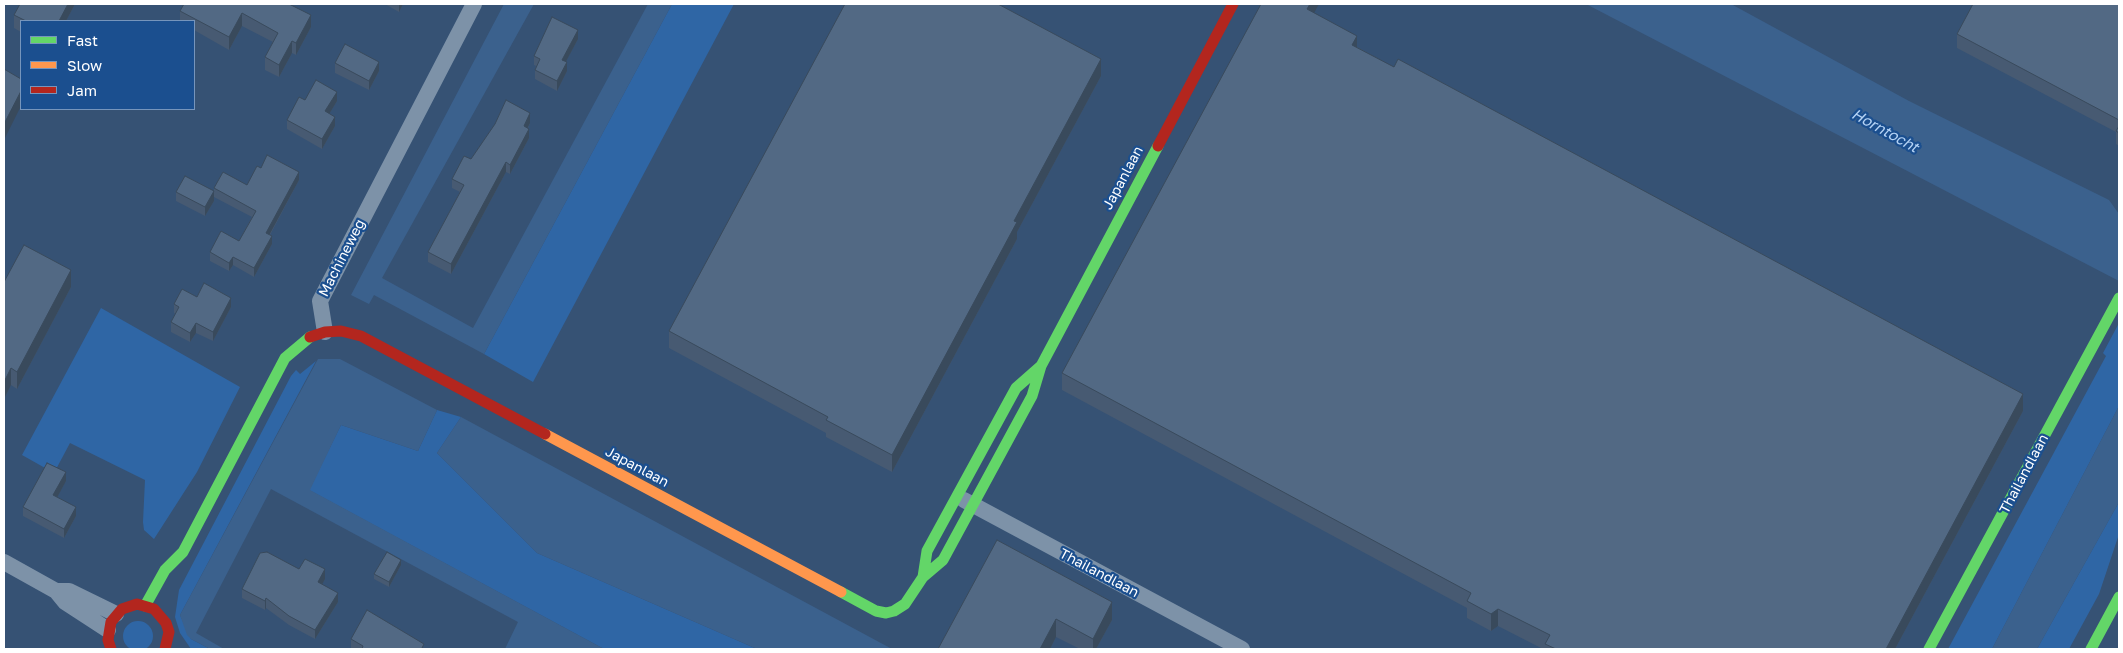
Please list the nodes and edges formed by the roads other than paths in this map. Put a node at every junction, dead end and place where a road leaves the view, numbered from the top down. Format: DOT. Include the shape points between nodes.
graph roads {
  1 [pos="474,4"];
  2 [pos="1233,4"];
  3 [pos="2119,298"];
  4 [pos="325,332"];
  5 [pos="1041,366"];
  6 [pos="956,496"];
  7 [pos="973,505"];
  8 [pos="183,552"];
  9 [pos="4,562"];
  10 [pos="178,577"];
  11 [pos="923,577"];
  12 [pos="56,591"];
  13 [pos="2119,597"];
  14 [pos="145,606"];
  15 [pos="116,614"];
  16 [pos="108,630"];
  17 [pos="112,649"];
  18 [pos="165,649"];
  19 [pos="1242,649"];
  20 [pos="1929,649"];
  21 [pos="2091,649"];
  1 -- 4 [label="street, Machineweg" via="320,301"];
  2 -- 5 [label="main road, Japanlaan"];
  3 -- 20 [label="main road, Thailandlaan"];
  4 -- 8 [label="main road" via="311,336 286,358"];
  4 -- 11 [label="main road, Japanlaan" via="341,331 361,336 876,611 886,613 905,604"];
  5 -- 6 [label="main road, Japanlaan" via="1016,388"];
  5 -- 7 [label="main road, Japanlaan" via="1032,396"];
  6 -- 7 [label="street, Thailandlaan"];
  6 -- 11 [label="main road, Japanlaan" via="927,551"];
  7 -- 11 [label="main road, Japanlaan" via="943,560"];
  7 -- 19 [label="street, Thailandlaan"];
  8 -- 10 [label="main road"];
  8 -- 14 [label="main road" via="165,570"];
  9 -- 12 [label="street"];
  12 -- 15 [label="street" via="69,591"];
  12 -- 16 [label="street" via="65,602"];
  13 -- 21 [label="main road"];
  14 -- 15 [label="main road" via="130,606"];
  14 -- 18 [label="main road" via="162,611 168,632"];
  15 -- 16 [label="main road"];
  16 -- 17 [label="main road"];
}
